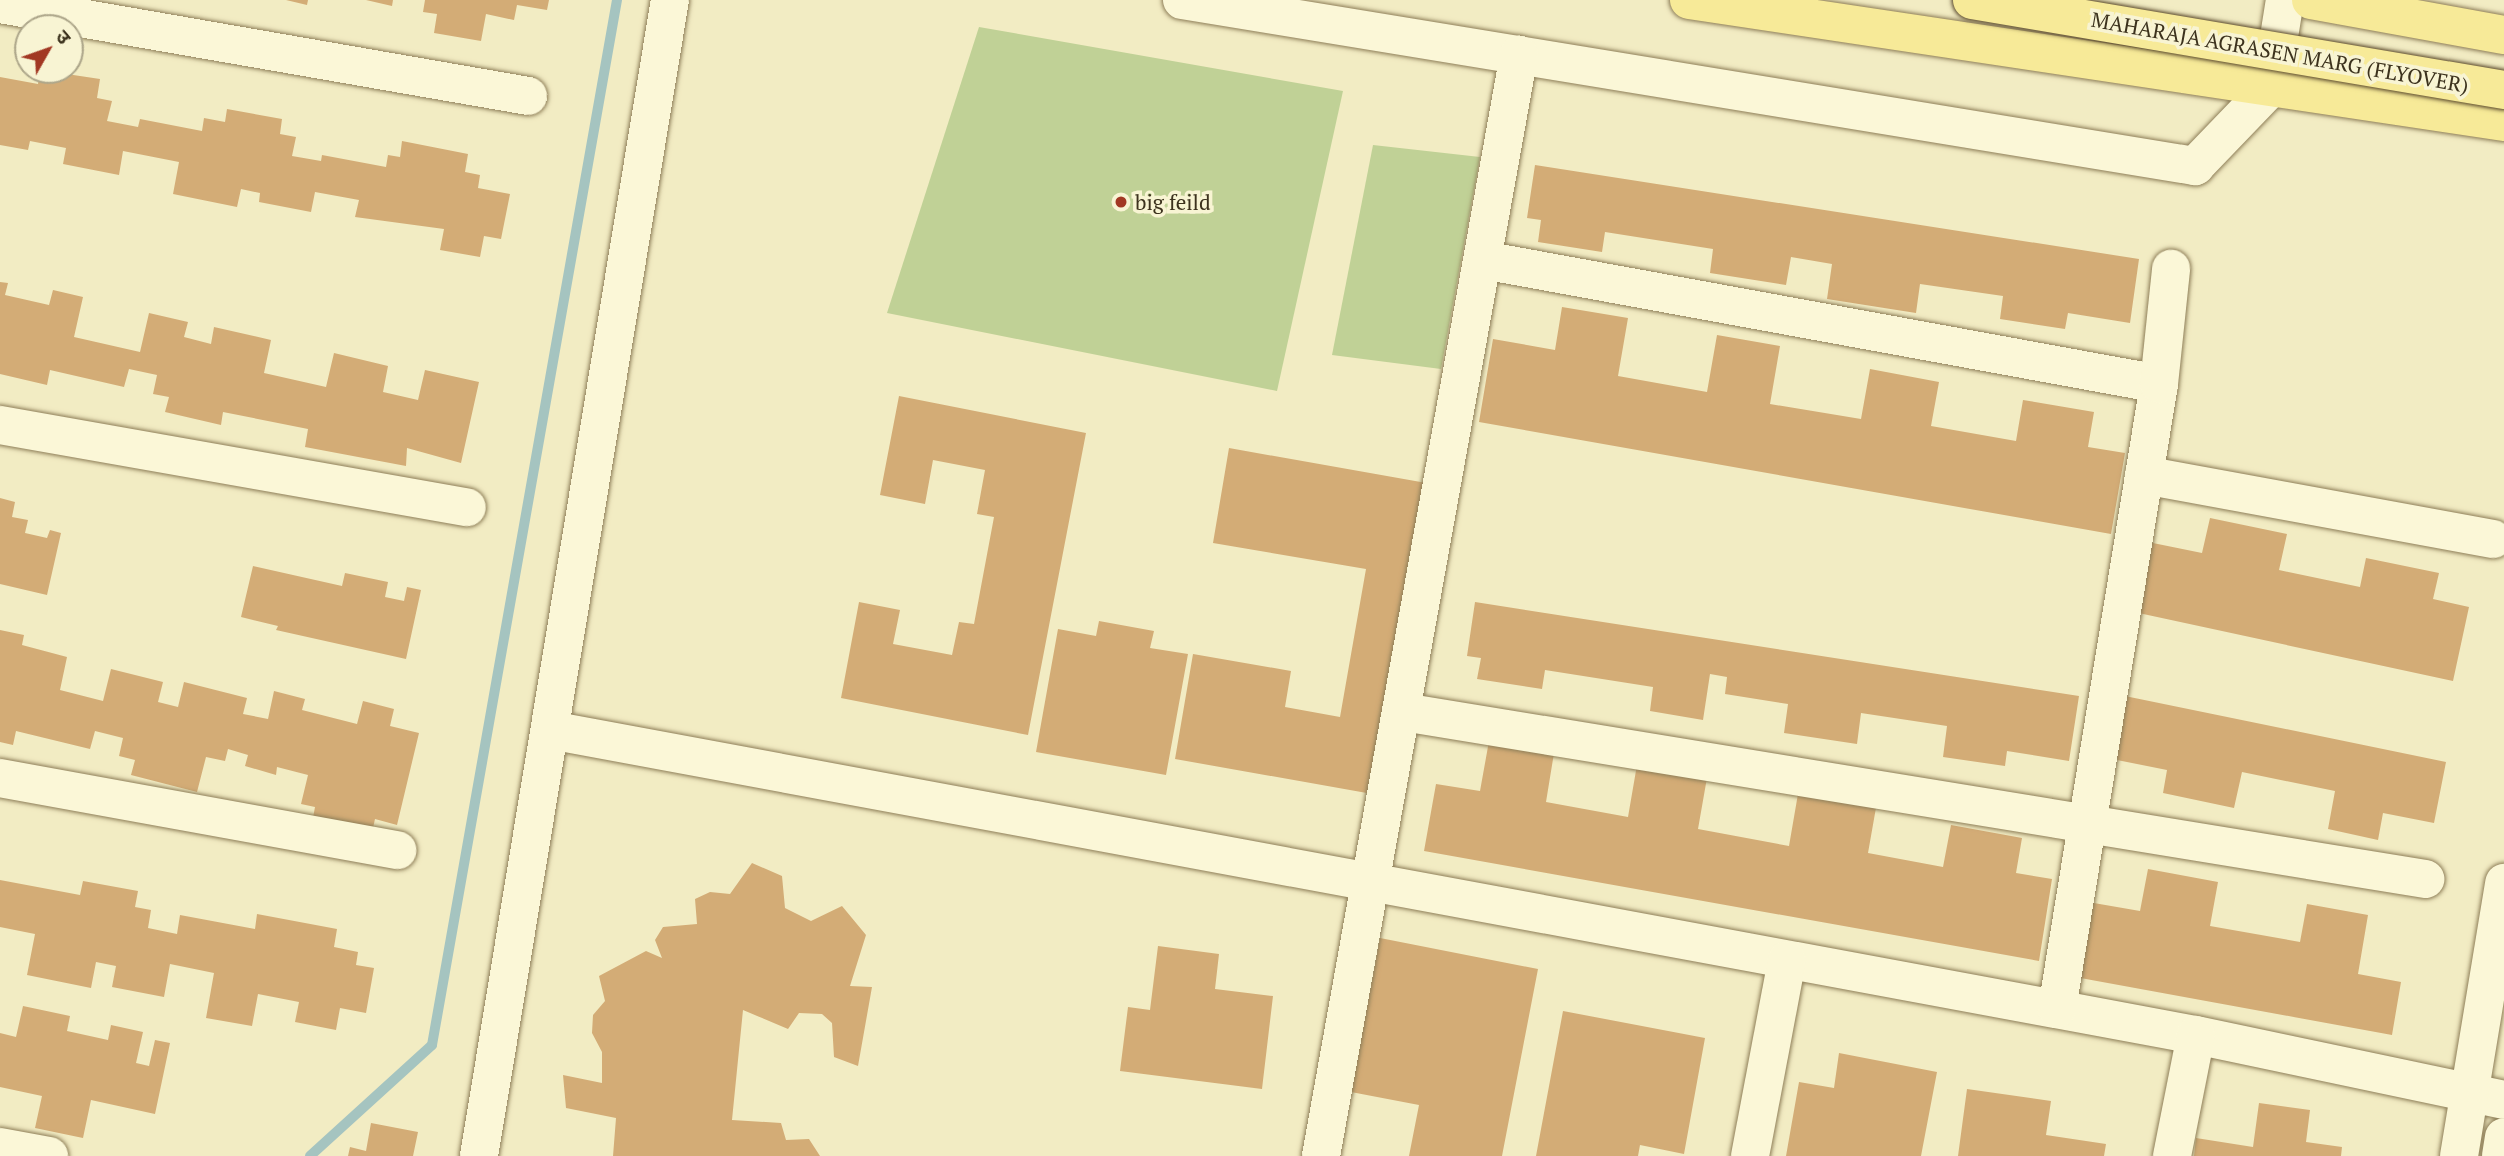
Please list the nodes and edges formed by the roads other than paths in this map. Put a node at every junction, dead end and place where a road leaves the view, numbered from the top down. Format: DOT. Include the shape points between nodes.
graph roads {
  1 [pos="670,0"];
  2 [pos="1182,0"];
  3 [pos="1689,0"];
  4 [pos="1972,0"];
  5 [pos="2285,0"];
  6 [pos="2311,0"];
  7 [pos="0,5"];
  8 [pos="2504,35"];
  9 [pos="1519,55"];
  10 [pos="2271,87"];
  11 [pos="2504,90"];
  12 [pos="528,96"];
  13 [pos="2488,120"];
  14 [pos="2504,145"];
  15 [pos="1483,260"];
  16 [pos="2171,269"];
  17 [pos="2159,384"];
  18 [pos="0,425"];
  19 [pos="2144,475"];
  20 [pos="467,507"];
  21 [pos="2493,539"];
  22 [pos="1403,712"];
  23 [pos="550,730"];
  24 [pos="0,778"];
  25 [pos="2087,824"];
  26 [pos="398,850"];
  27 [pos="2425,879"];
  28 [pos="2504,883"];
  29 [pos="1373,884"];
  30 [pos="1787,960"];
  31 [pos="2057,1009"];
  32 [pos="2196,1035"];
  33 [pos="2487,1096"];
  34 [pos="2504,1137"];
  35 [pos="0,1147"];
  36 [pos="49,1156"];
  37 [pos="479,1156"];
  38 [pos="1321,1156"];
  39 [pos="1750,1156"];
  40 [pos="2172,1156"];
  41 [pos="2459,1156"];
  42 [pos="2501,1156"];
  1 -- 23 [label="street"];
  2 -- 9 [label="street"];
  3 -- 10 [label="main road"];
  4 -- 11 [label="main road, MAHARAJA AGRASEN MARG (FLYOVER), bridge"];
  5 -- 10 [label="street"];
  6 -- 8 [label="main road"];
  7 -- 12 [label="street"];
  9 -- 10 [label="street" via="2195,166"];
  9 -- 15 [label="street"];
  10 -- 13 [label="main road"];
  13 -- 14 [label="street"];
  15 -- 17 [label="street"];
  15 -- 22 [label="street"];
  16 -- 17 [label="street"];
  17 -- 19 [label="street"];
  18 -- 20 [label="street"];
  19 -- 21 [label="street"];
  19 -- 25 [label="street"];
  22 -- 25 [label="street"];
  22 -- 29 [label="street"];
  23 -- 29 [label="street"];
  23 -- 37 [label="street"];
  24 -- 26 [label="street"];
  25 -- 27 [label="street"];
  25 -- 31 [label="street"];
  28 -- 33 [label="street"];
  29 -- 30 [label="street"];
  29 -- 38 [label="street"];
  30 -- 31 [label="street"];
  30 -- 39 [label="street"];
  31 -- 32 [label="street"];
  32 -- 33 [label="street"];
  32 -- 40 [label="street"];
  33 -- 41 [label="street"];
  34 -- 42 [label="street"];
  35 -- 36 [label="street"];
}
